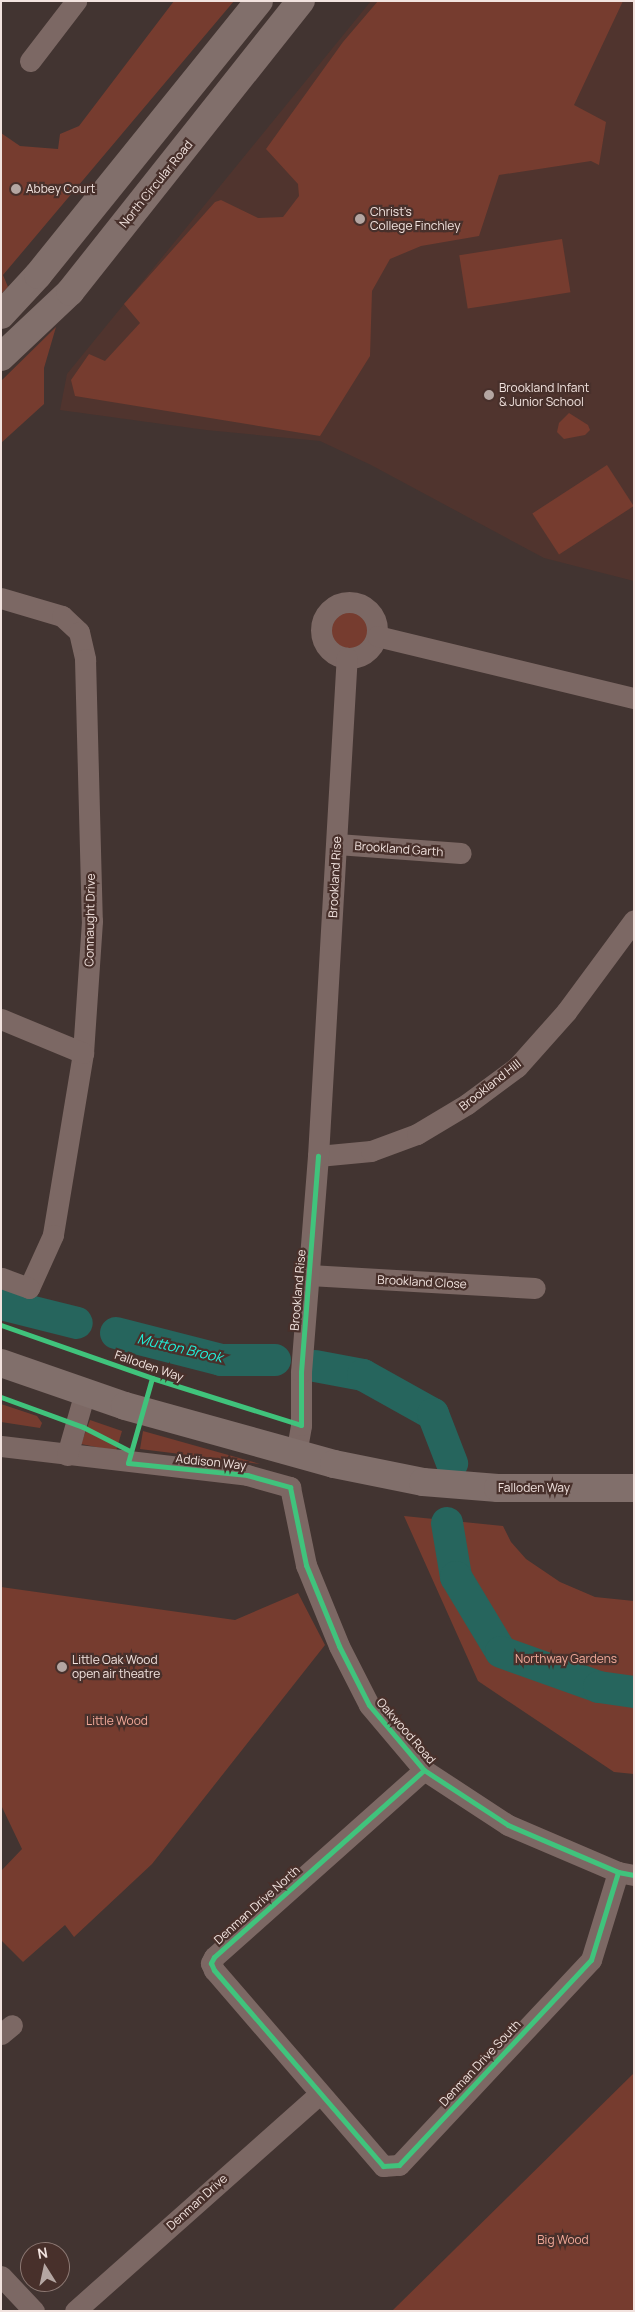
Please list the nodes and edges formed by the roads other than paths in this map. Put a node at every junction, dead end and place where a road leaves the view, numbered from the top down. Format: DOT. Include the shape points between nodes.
graph roads {
  1 [pos="76,1"];
  2 [pos="259,1"];
  3 [pos="301,1"];
  4 [pos="30,61"];
  5 [pos="1,315"];
  6 [pos="1,357"];
  7 [pos="1,598"];
  8 [pos="376,636"];
  9 [pos="347,658"];
  10 [pos="634,698"];
  11 [pos="337,844"];
  12 [pos="462,853"];
  13 [pos="634,920"];
  14 [pos="1,1019"];
  15 [pos="82,1052"];
  16 [pos="318,1156"];
  17 [pos="309,1275"];
  18 [pos="1,1278"];
  19 [pos="535,1288"];
  20 [pos="1,1363"];
  21 [pos="85,1392"];
  22 [pos="1,1446"];
  23 [pos="296,1454"];
  24 [pos="67,1455"];
  25 [pos="290,1487"];
  26 [pos="634,1488"];
  27 [pos="424,1770"];
  28 [pos="626,1873"];
  29 [pos="319,2094"];
  30 [pos="1,2276"];
  31 [pos="34,2311"];
  32 [pos="76,2311"];
  1 -- 4 [label="street"];
  2 -- 5 [label="highway" via="38,275"];
  3 -- 6 [label="highway, North Circular Road" via="70,292"];
  7 -- 15 [label="street, Connaught Drive" via="62,616 79,632 85,659 92,921"];
  8 -- 9 [label="street" via="369,650"];
  8 -- 9 [label="street" via="375,619 364,606 348,602 332,607 322,622 322,638 332,652"];
  8 -- 10 [label="street"];
  9 -- 11 [label="street, Brookland Rise"];
  11 -- 12 [label="street, Brookland Garth"];
  11 -- 16 [label="street, Brookland Rise"];
  13 -- 16 [label="street, Brookland Hill" via="566,1012 516,1067 467,1104 417,1134 371,1151"];
  14 -- 15 [label="street"];
  15 -- 18 [label="street, Connaught Drive" via="53,1235 29,1288"];
  16 -- 17 [label="street, Brookland Rise"];
  17 -- 19 [label="street, Brookland Close"];
  17 -- 23 [label="street, Brookland Rise" via="301,1425"];
  20 -- 21 [label="highway, Falloden Way"];
  21 -- 23 [label="highway, Falloden Way"];
  21 -- 24 [label="street"];
  22 -- 24 [label="street, Addison Way"];
  23 -- 26 [label="highway, Falloden Way" via="423,1482 498,1488"];
  24 -- 25 [label="street, Addison Way" via="247,1475 275,1480"];
  25 -- 27 [label="street, Oakwood Road" via="306,1565 339,1646 369,1705"];
  27 -- 28 [label="street, Oakwood Road" via="508,1826"];
  27 -- 29 [label="street, Denman Drive North" via="211,1963"];
  28 -- 29 [label="street, Denman Drive South" via="591,1960 399,2165 383,2166"];
  29 -- 32 [label="street, Denman Drive"];
  30 -- 31 [label="street"];
}
